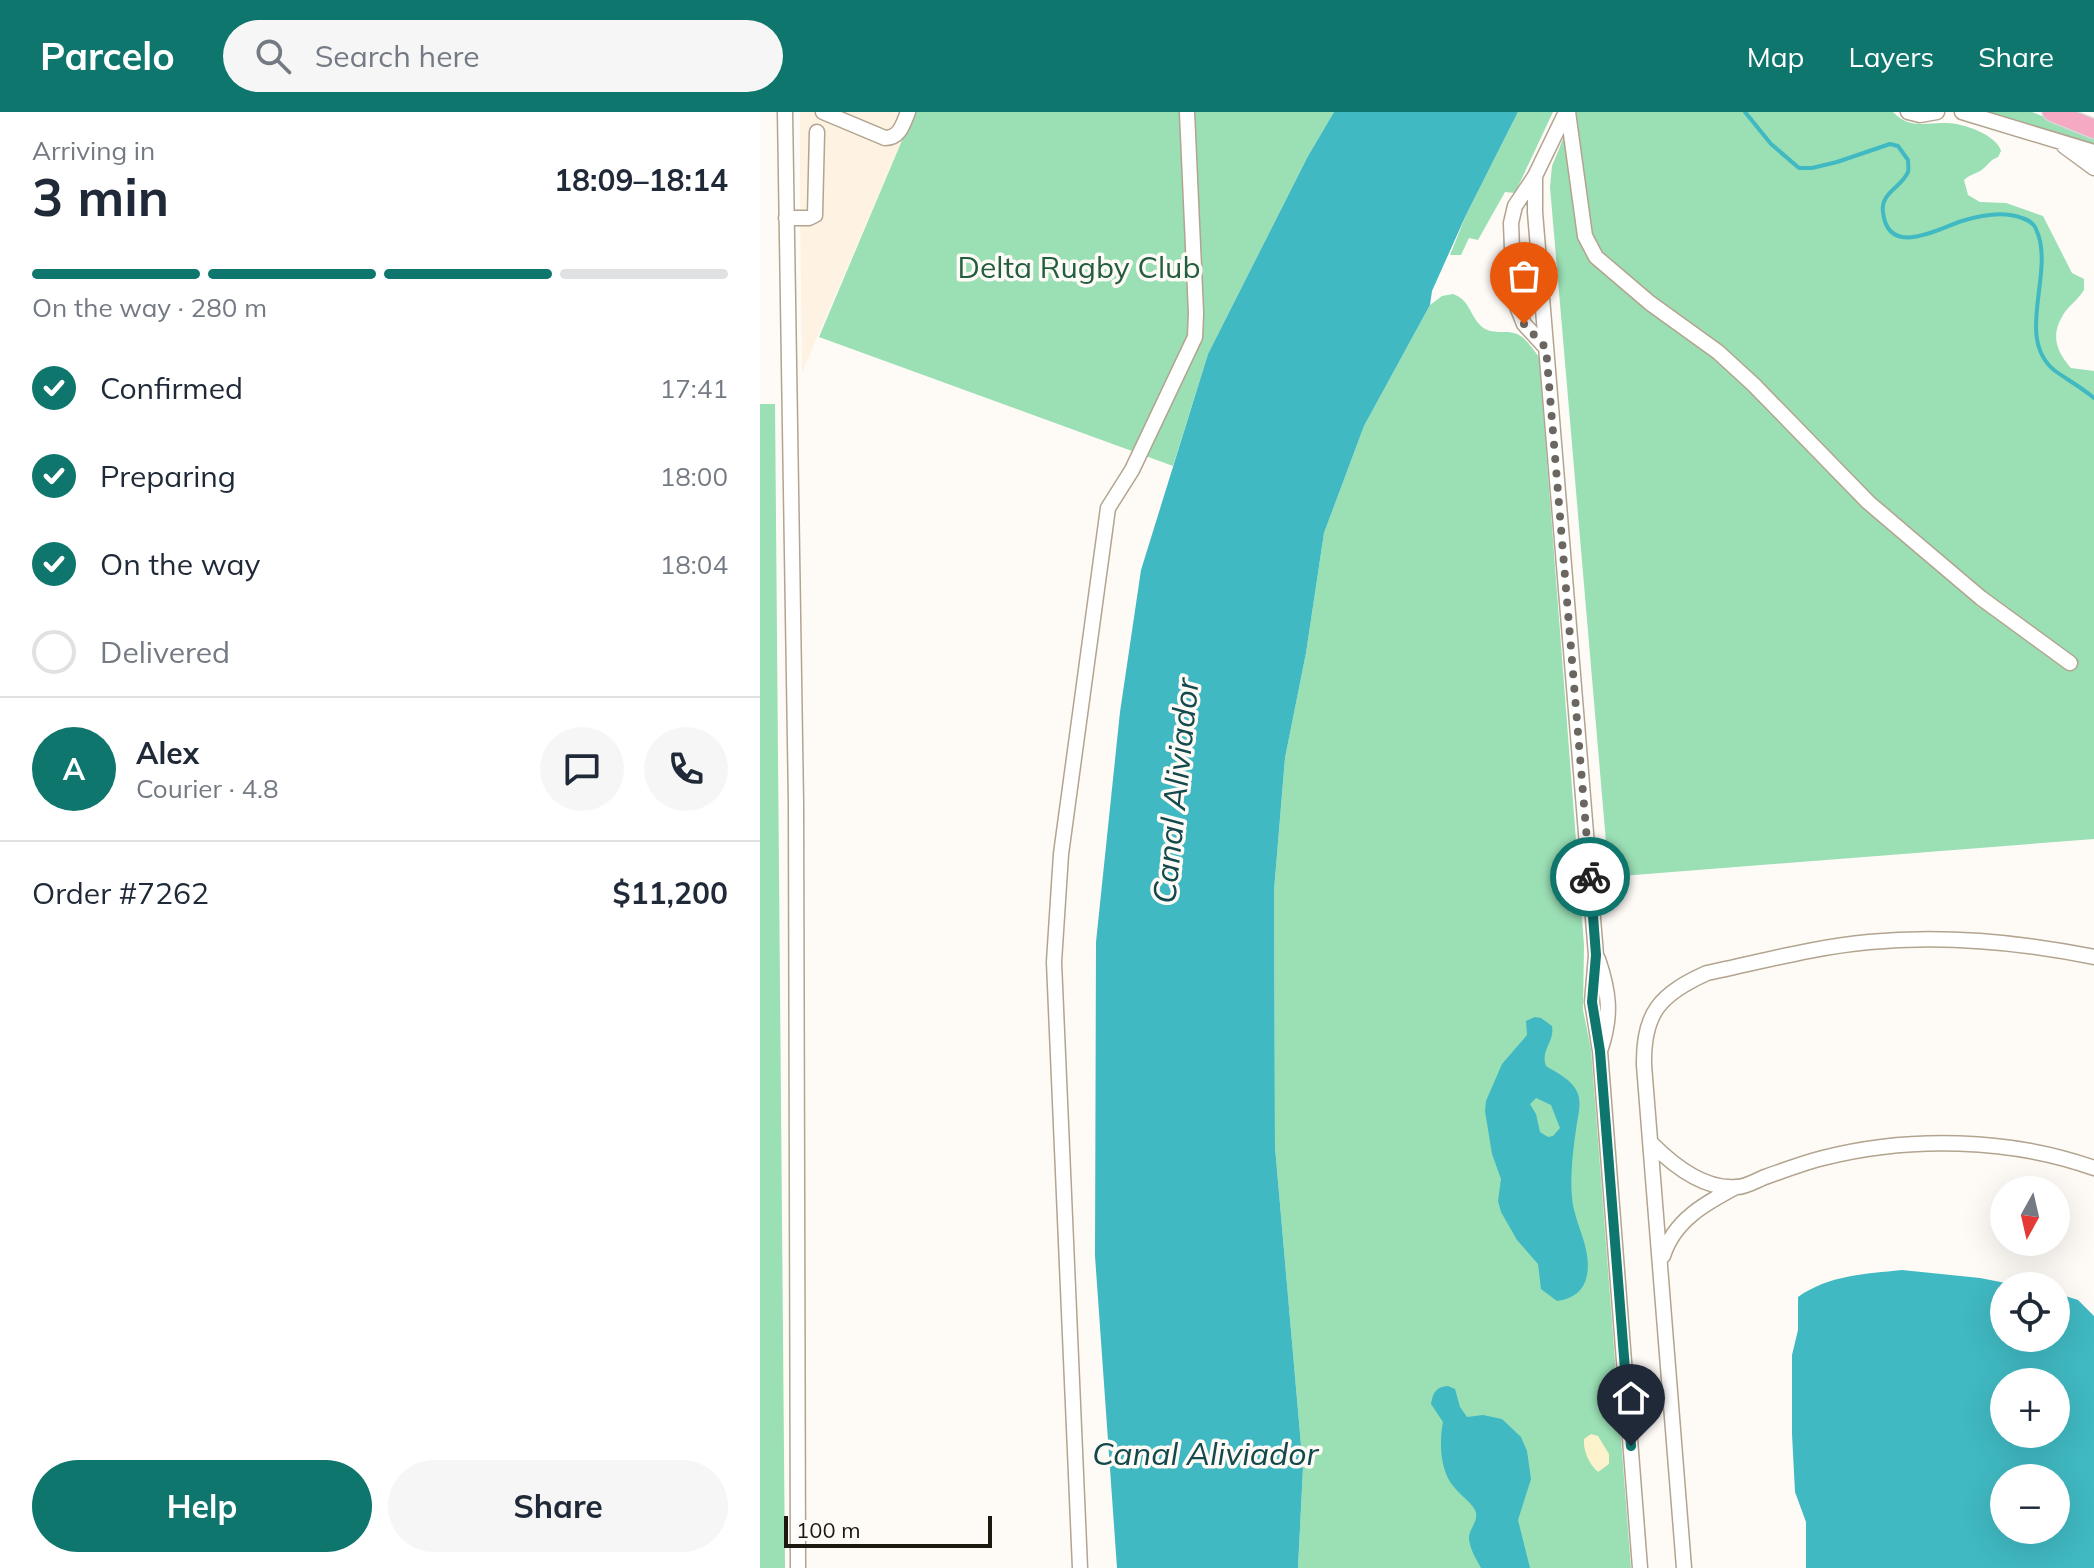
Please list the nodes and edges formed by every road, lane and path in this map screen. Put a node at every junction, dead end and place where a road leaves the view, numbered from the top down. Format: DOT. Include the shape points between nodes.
graph roads {
  1 [pos="785,112"];
  2 [pos="823,112"];
  3 [pos="908,112"];
  4 [pos="1187,112"];
  5 [pos="1567,112"];
  6 [pos="1908,112"];
  7 [pos="1937,112"];
  8 [pos="1962,112"];
  9 [pos="2052,112"];
  10 [pos="2094,129"];
  11 [pos="817,132"];
  12 [pos="2061,144"];
  13 [pos="2094,152"];
  14 [pos="2094,168"];
  15 [pos="1535,176"];
  16 [pos="786,218"];
  17 [pos="1538,245"];
  18 [pos="1512,247"];
  19 [pos="1546,348"];
  20 [pos="2070,663"];
  21 [pos="2094,957"];
  22 [pos="1652,1144"];
  23 [pos="2094,1168"];
  24 [pos="1737,1187"];
  25 [pos="1661,1264"];
  26 [pos="798,1568"];
  27 [pos="1080,1568"];
  28 [pos="1640,1568"];
  29 [pos="1684,1568"];
  1 -- 16 [label="street"];
  2 -- 3 [label="street" via="885,138 898,134"];
  4 -- 27 [label="street" via="1195,337 1132,470 1108,508 1061,854 1054,962"];
  5 -- 15 [label="street"];
  5 -- 20 [label="street" via="1585,236 1596,257 1727,360 1878,511 1981,598"];
  6 -- 7 [label="street"];
  8 -- 12 [label="street"];
  9 -- 10 [label="main road"];
  11 -- 16 [label="street" via="815,215"];
  12 -- 13 [label="street"];
  12 -- 14 [label="street"];
  15 -- 17 [label="street"];
  15 -- 18 [label="street" via="1513,213"];
  16 -- 26 [label="street" via="796,804"];
  17 -- 18 [label="street"];
  17 -- 19 [label="street"];
  18 -- 19 [label="street" via="1514,299 1524,324"];
  19 -- 28 [label="street" via="1596,955 1592,1002"];
  21 -- 22 [label="street" via="1996,941 1913,939 1828,948 1707,973 1669,996 1646,1024 1644,1065"];
  22 -- 24 [label="street" via="1694,1176"];
  22 -- 25 [label="street"];
  23 -- 24 [label="street" via="2023,1150 1887,1146 1801,1164"];
  24 -- 25 [label="street" via="1680,1226"];
  25 -- 29 [label="street"];
}
